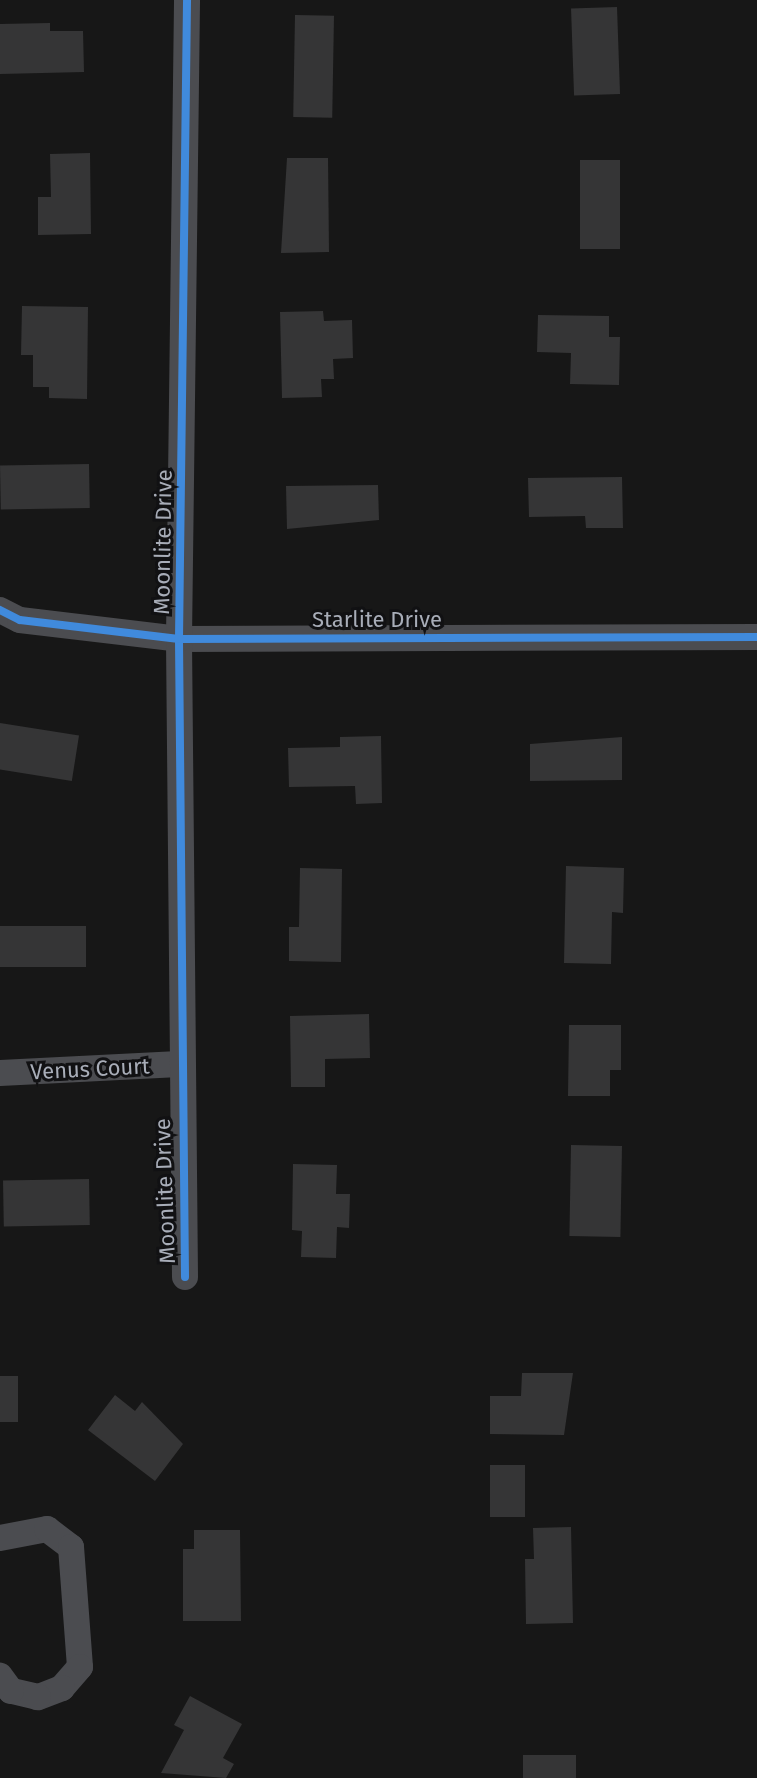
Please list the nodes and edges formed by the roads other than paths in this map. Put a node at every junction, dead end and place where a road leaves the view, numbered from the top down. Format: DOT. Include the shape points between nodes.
graph roads {
  1 [pos="187,0"];
  2 [pos="0,610"];
  3 [pos="757,637"];
  4 [pos="179,639"];
  5 [pos="179,1064"];
  6 [pos="0,1073"];
  7 [pos="185,1277"];
  8 [pos="0,1538"];
  9 [pos="0,1676"];
  1 -- 4 [label="street, Moonlite Drive"];
  2 -- 4 [label="street, Starlite Drive" via="20,620"];
  3 -- 4 [label="street, Starlite Drive"];
  4 -- 5 [label="street, Moonlite Drive"];
  5 -- 6 [label="street, Venus Court"];
  5 -- 7 [label="street, Moonlite Drive"];
  8 -- 9 [label="street" via="47,1529 71,1547 80,1667 62,1688 38,1697 11,1691"];
}
